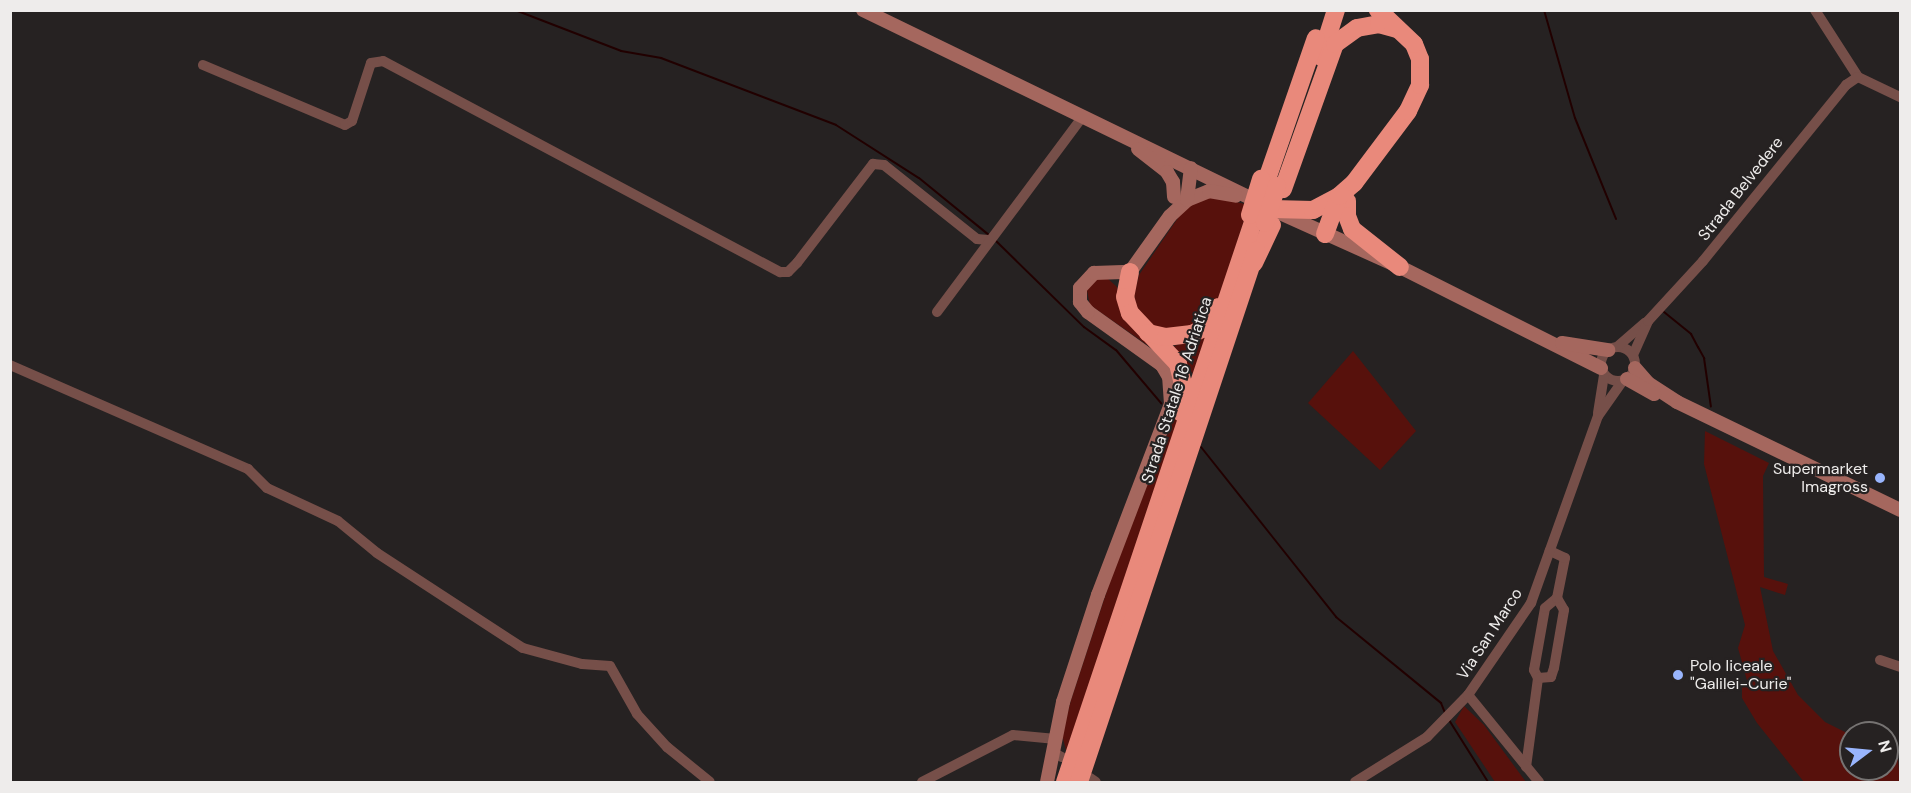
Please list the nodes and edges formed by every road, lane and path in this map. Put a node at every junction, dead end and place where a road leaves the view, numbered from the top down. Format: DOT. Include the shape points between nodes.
graph roads {
  1 [pos="863,10"];
  2 [pos="1325,10"];
  3 [pos="1336,10"];
  4 [pos="1378,10"];
  5 [pos="1815,10"];
  6 [pos="1396,29"];
  7 [pos="204,65"];
  8 [pos="1858,77"];
  9 [pos="1900,98"];
  10 [pos="1083,116"];
  11 [pos="1123,135"];
  12 [pos="1191,168"];
  13 [pos="1272,184"];
  14 [pos="1246,195"];
  15 [pos="1181,198"];
  16 [pos="1343,198"];
  17 [pos="1263,218"];
  18 [pos="1325,234"];
  19 [pos="988,240"];
  20 [pos="1400,267"];
  21 [pos="1130,272"];
  22 [pos="937,312"];
  23 [pos="1648,321"];
  24 [pos="1147,333"];
  25 [pos="1545,339"];
  26 [pos="1612,348"];
  27 [pos="10,365"];
  28 [pos="1603,371"];
  29 [pos="1629,371"];
  30 [pos="1598,416"];
  31 [pos="1900,510"];
  32 [pos="1550,551"];
  33 [pos="1536,588"];
  34 [pos="1557,598"];
  35 [pos="1119,625"];
  36 [pos="1880,660"];
  37 [pos="1900,667"];
  38 [pos="1538,678"];
  39 [pos="1468,695"];
  40 [pos="1056,739"];
  41 [pos="1526,767"];
  42 [pos="1088,781"];
  43 [pos="710,783"];
  44 [pos="922,783"];
  45 [pos="1047,783"];
  46 [pos="1065,783"];
  47 [pos="1355,783"];
  48 [pos="1539,783"];
  1 -- 10 [label="main road"];
  2 -- 13 [label="highway, Strada Statale 16 Adriatica" via="1284,132"];
  3 -- 13 [label="highway, Strada Statale 16 Adriatica"];
  4 -- 6 [label="highway"];
  5 -- 8 [label="street"];
  6 -- 13 [label="highway" via="1379,24 1357,28 1335,44"];
  6 -- 16 [label="highway" via="1414,44 1420,59 1420,85 1408,111"];
  7 -- 19 [label="street" via="345,125 352,121 371,63 383,62 780,272 788,272 797,263 873,164 884,165 977,238"];
  8 -- 9 [label="street"];
  8 -- 23 [label="street, Strada Belvedere" via="1846,85 1703,261"];
  10 -- 11 [label="main road"];
  10 -- 19 [label="street"];
  11 -- 12 [label="main road"];
  11 -- 15 [label="main road" via="1167,172"];
  12 -- 14 [label="main road"];
  12 -- 15 [label="main road"];
  13 -- 17 [label="highway, Strada Statale 16 Adriatica, bridge"];
  14 -- 15 [label="main road" via="1209,191"];
  14 -- 17 [label="main road"];
  15 -- 21 [label="main road"];
  16 -- 17 [label="highway" via="1313,210"];
  16 -- 18 [label="highway" via="1344,213"];
  16 -- 20 [label="highway" via="1352,229"];
  17 -- 18 [label="main road"];
  17 -- 24 [label="highway" via="1212,318 1202,329 1181,338"];
  17 -- 35 [label="highway, Strada Statale 16 Adriatica"];
  17 -- 42 [label="highway, Strada Statale 16 Adriatica"];
  18 -- 20 [label="main road"];
  19 -- 22 [label="street"];
  20 -- 25 [label="main road"];
  21 -- 24 [label="highway" via="1125,297 1130,314"];
  21 -- 40 [label="main road" via="1094,273 1080,288 1080,302 1162,365 1169,376 1171,404 1098,595 1063,702"];
  23 -- 26 [label="street"];
  23 -- 29 [label="street"];
  24 -- 35 [label="highway" via="1172,356 1182,372 1185,393 1124,592"];
  25 -- 26 [label="main road"];
  25 -- 28 [label="main road"];
  26 -- 28 [label="street"];
  26 -- 29 [label="street"];
  27 -- 43 [label="street" via="249,469 267,488 338,521 377,553 523,648 582,664 610,666 637,714 667,747"];
  28 -- 29 [label="street"];
  28 -- 30 [label="street"];
  29 -- 30 [label="street"];
  29 -- 31 [label="main road" via="1652,394 1677,402"];
  30 -- 32 [label="street, Via San Marco"];
  32 -- 33 [label="street, Via San Marco"];
  32 -- 34 [label="street" via="1565,558"];
  33 -- 34 [label="street"];
  33 -- 39 [label="street, Via San Marco" via="1531,603"];
  34 -- 38 [label="street" via="1545,608 1534,670"];
  34 -- 38 [label="street" via="1564,610 1554,668 1551,676"];
  35 -- 46 [label="highway, Strada Statale 16 Adriatica"];
  36 -- 37 [label="street"];
  38 -- 41 [label="street"];
  39 -- 41 [label="street, Via San Marco"];
  39 -- 47 [label="street" via="1427,738"];
  40 -- 44 [label="street" via="1013,735"];
  40 -- 45 [label="main road" via="1058,755"];
  41 -- 48 [label="street, Via San Marco"];
}
